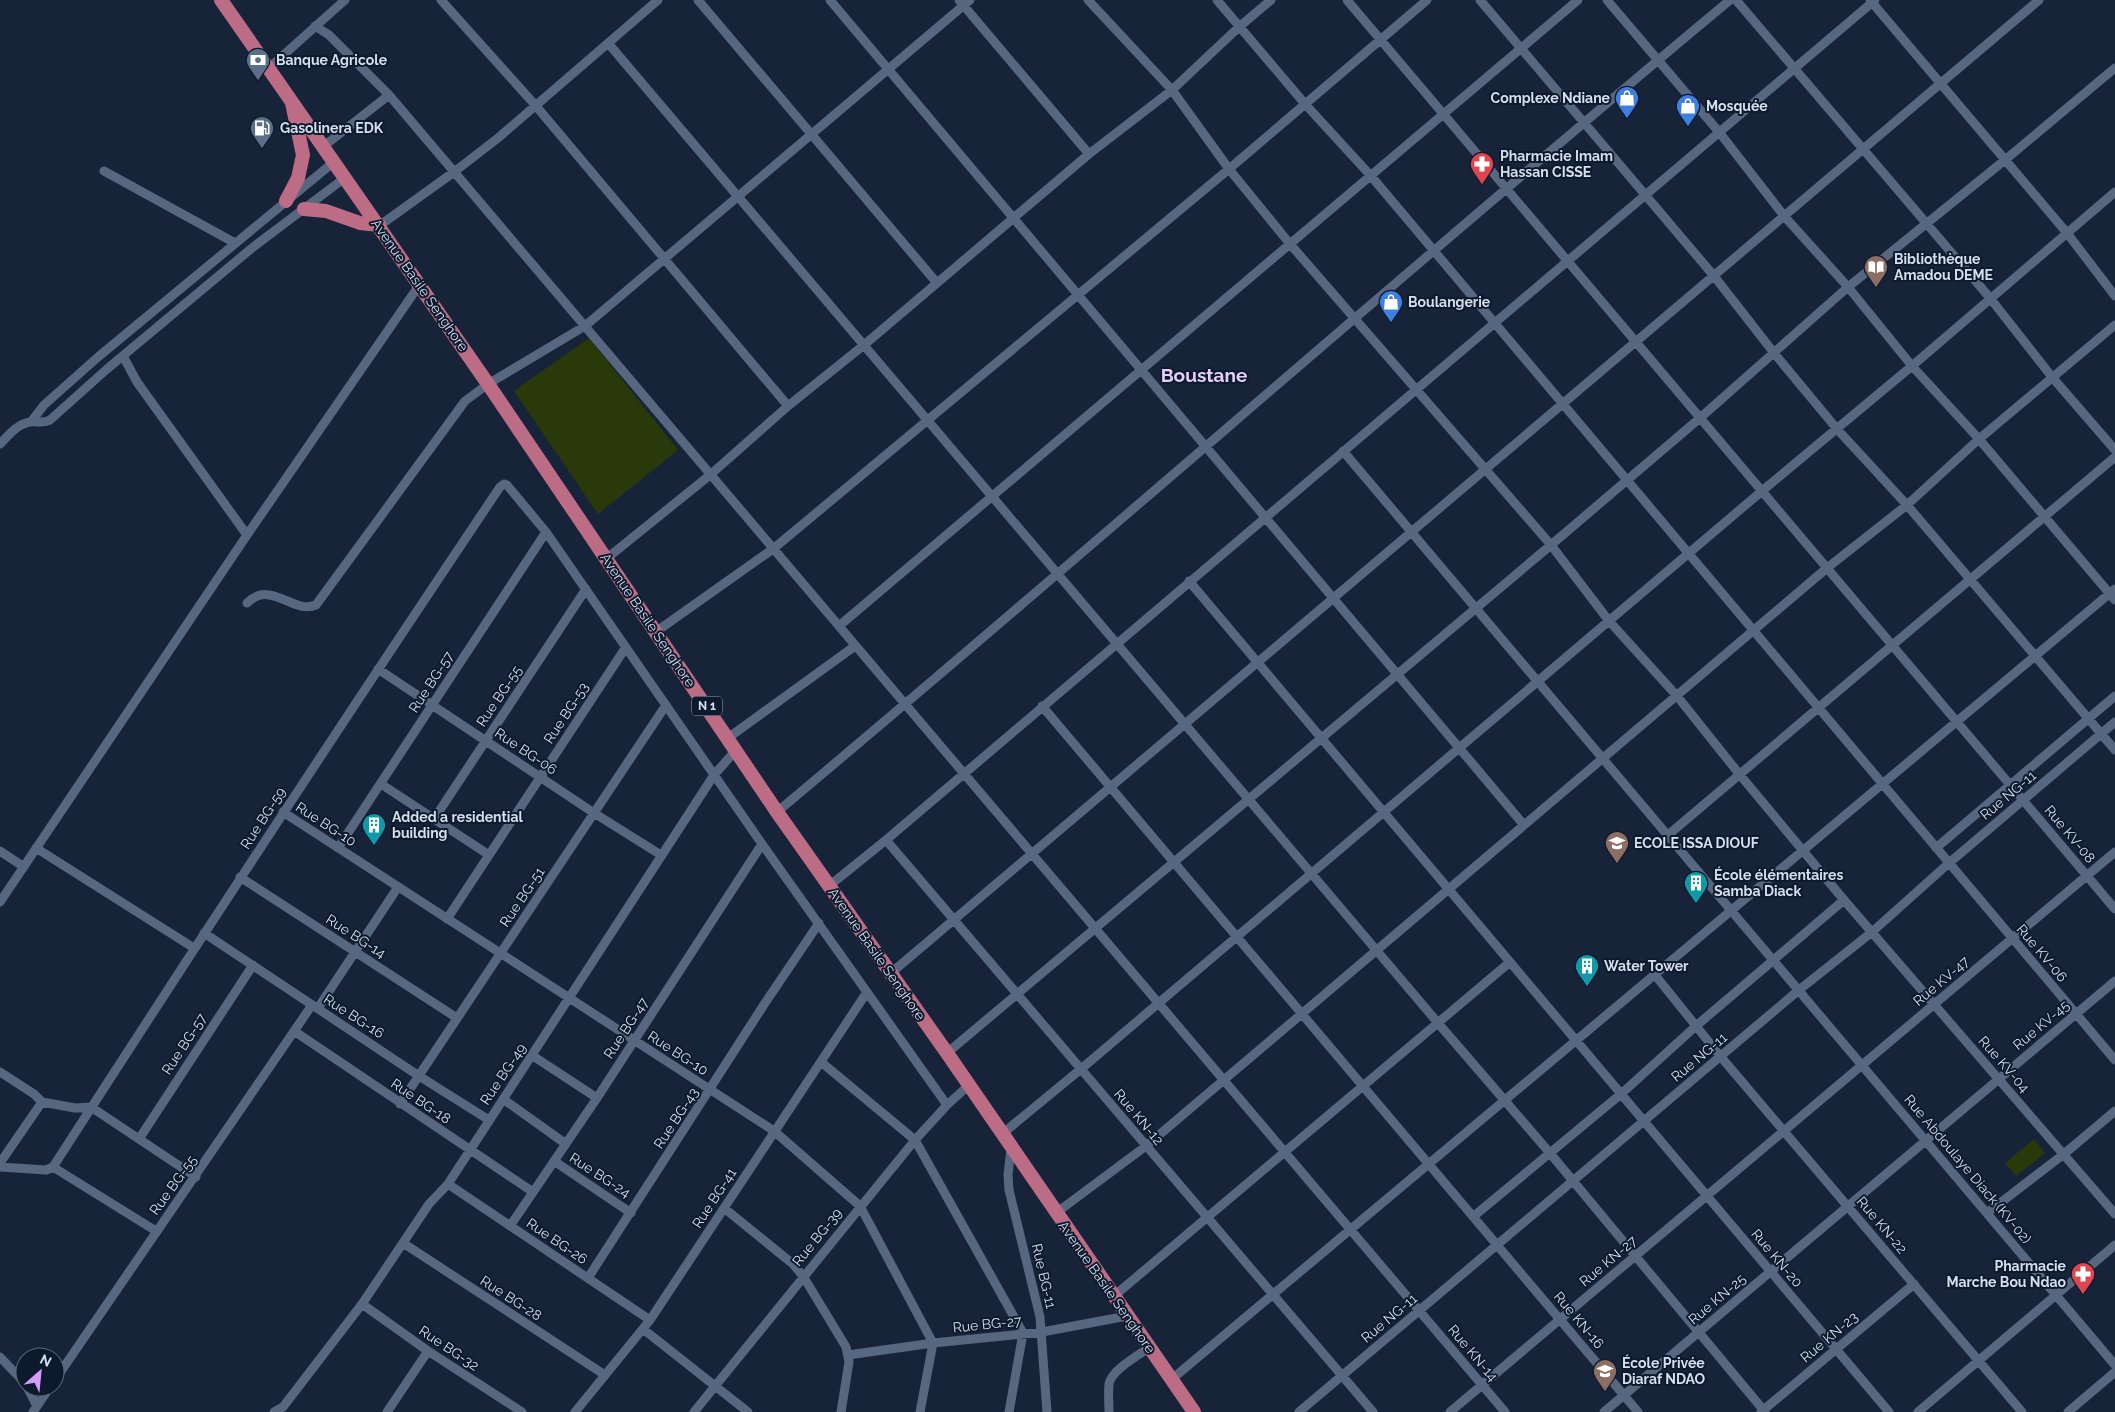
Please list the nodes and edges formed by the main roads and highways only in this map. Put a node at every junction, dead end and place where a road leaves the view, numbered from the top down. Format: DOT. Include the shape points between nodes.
graph roads {
  1 [pos="221,0"];
  2 [pos="292,100"];
  3 [pos="286,201"];
  4 [pos="304,209"];
  5 [pos="379,226"];
  6 [pos="1194,1412"];
  1 -- 2 [label="highway, Avenue Basile Senghore / N 1"];
  2 -- 3 [label="highway" via="303,155 298,178"];
  2 -- 5 [label="highway, Avenue Basile Senghore / N 1"];
  4 -- 5 [label="highway" via="326,211"];
  5 -- 6 [label="highway, Avenue Basile Senghore / N 1" via="777,812"];
}
